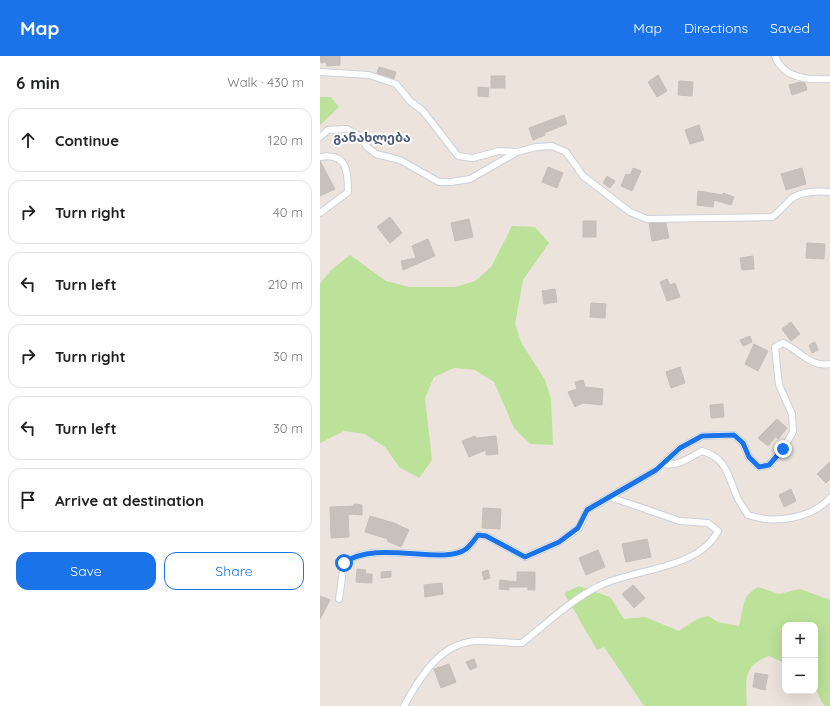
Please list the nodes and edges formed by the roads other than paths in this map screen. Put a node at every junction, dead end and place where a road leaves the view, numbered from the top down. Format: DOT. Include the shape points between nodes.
graph roads {
  1 [pos="775,56"];
  2 [pos="320,72"];
  3 [pos="830,79"];
  4 [pos="320,137"];
  5 [pos="517,152"];
  6 [pos="320,157"];
  7 [pos="830,192"];
  8 [pos="320,213"];
  9 [pos="830,364"];
  10 [pos="663,464"];
  11 [pos="610,497"];
  12 [pos="830,498"];
  13 [pos="339,599"];
  14 [pos="404,706"];
  1 -- 3 [label="street" via="781,68 794,76 813,80"];
  2 -- 5 [label="street" via="368,75 396,84 410,101 423,111 458,156 473,158 500,151"];
  4 -- 5 [label="street" via="328,130 347,129 361,137 367,147 376,154 400,160 439,182 470,178"];
  5 -- 7 [label="street" via="536,146 560,148 566,152 583,176 630,212 647,219 772,217 798,196 817,191"];
  6 -- 8 [label="street" via="328,155 337,158 344,163 348,174 348,192"];
  9 -- 10 [label="street" via="822,366 807,360 795,348 783,343 775,347 779,385 792,414 793,432 769,465 759,467 749,457 743,443 734,435 702,436 680,448"];
  10 -- 11 [label="street"];
  10 -- 12 [label="street" via="681,463 702,451 713,454 728,471 738,498 748,515 762,520 804,515 818,510"];
  11 -- 13 [label="street" via="587,510 578,528 559,542 525,557 486,536 478,535 466,549 451,555 399,552 353,556 344,563"];
  11 -- 14 [label="street" via="680,521 708,523 718,531 706,547 666,567 602,584 581,596 522,643 462,643 440,655 417,682"];
}
